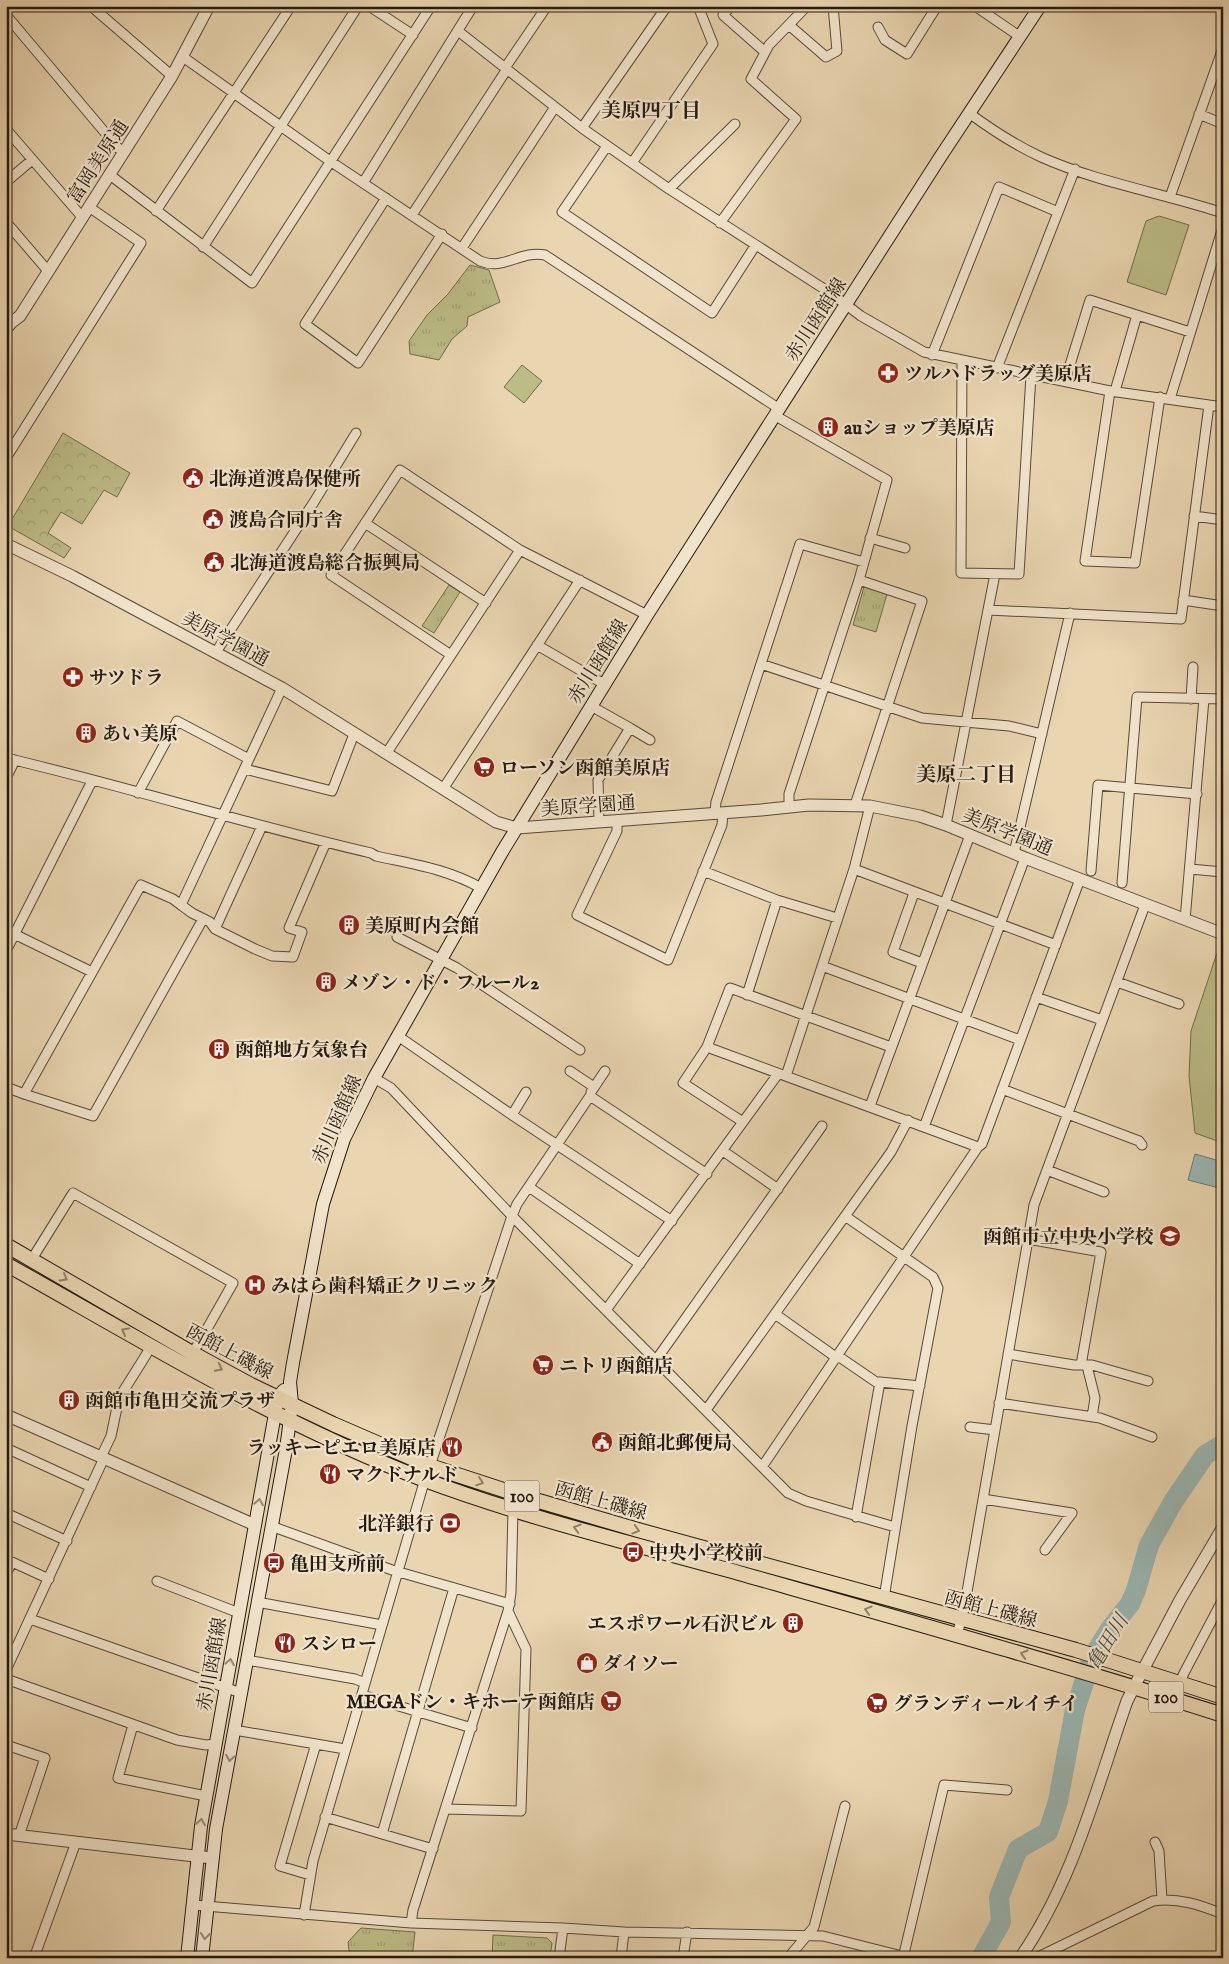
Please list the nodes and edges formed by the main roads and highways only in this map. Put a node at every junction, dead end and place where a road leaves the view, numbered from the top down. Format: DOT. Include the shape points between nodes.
graph roads {
  1 [pos="1040,6"];
  2 [pos="6,1245"];
  3 [pos="6,1264"];
  4 [pos="290,1382"];
  5 [pos="278,1397"];
  6 [pos="292,1404"];
  7 [pos="276,1414"];
  8 [pos="290,1420"];
  9 [pos="1223,1697"];
  10 [pos="1223,1715"];
  11 [pos="187,1958"];
  12 [pos="202,1958"];
  1 -- 4 [label="main road, 赤川函館線" via="776,411 604,684 481,888 374,1078 344,1140 323,1204"];
  2 -- 5 [label="main road, 函館上磯線 / 100, one-way" via="192,1353"];
  7 -- 3 [label="main road, 函館上磯線 / 100, one-way"];
  4 -- 5 [label="main road, 赤川函館線"];
  4 -- 6 [label="main road, 赤川函館線"];
  5 -- 6 [label="main road, 函館上磯線 / 100"];
  5 -- 7 [label="main road, 赤川函館線"];
  6 -- 8 [label="main road, 赤川函館線"];
  6 -- 9 [label="main road, 函館上磯線 / 100, one-way" via="430,1466 534,1500 1076,1650"];
  7 -- 8 [label="main road, 函館上磯線 / 100"];
  11 -- 7 [label="main road, 赤川函館線, one-way" via="206,1796"];
  10 -- 8 [label="main road, 函館上磯線 / 100, one-way" via="957,1635 513,1510 425,1479"];
  8 -- 12 [label="main road, 赤川函館線, one-way" via="212,1858"];
}
